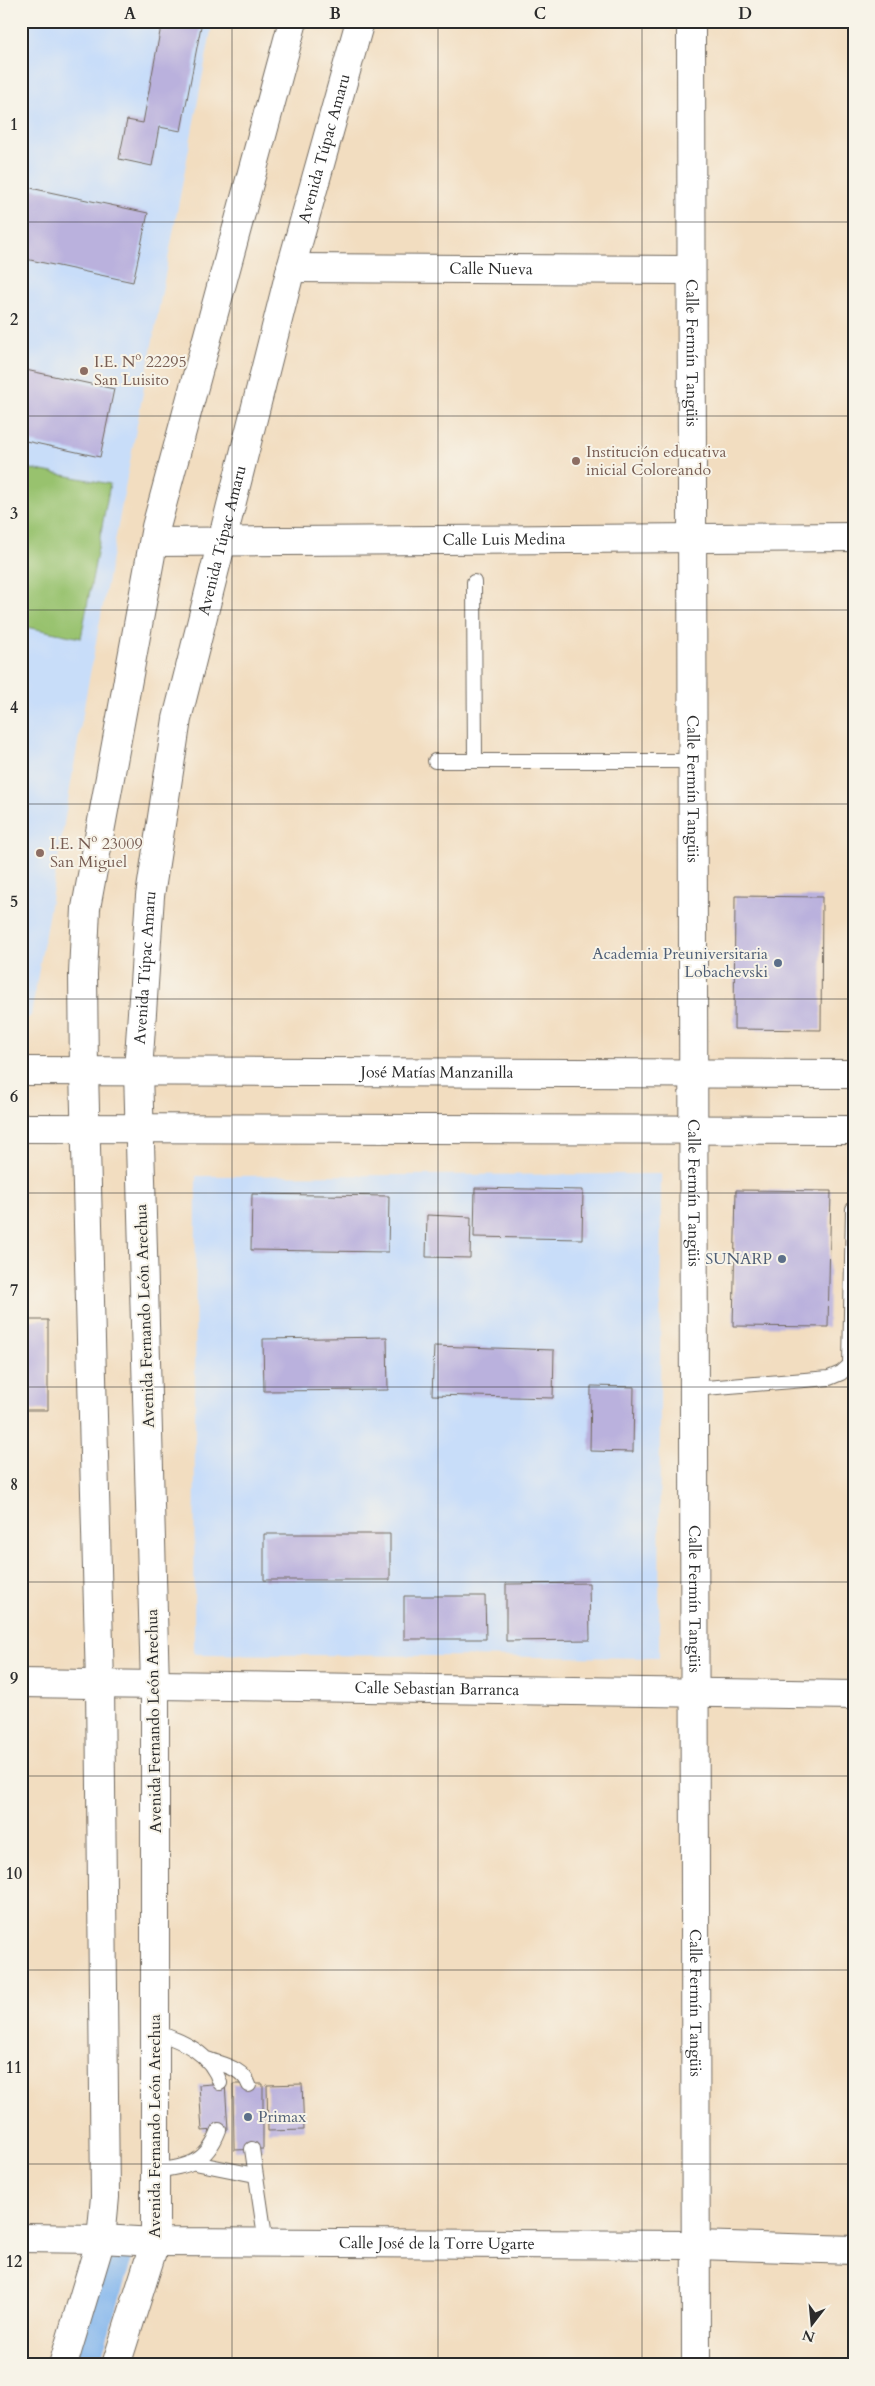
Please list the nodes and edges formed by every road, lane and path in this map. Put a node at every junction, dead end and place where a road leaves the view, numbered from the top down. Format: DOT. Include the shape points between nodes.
graph roads {
  1 [pos="293,21"];
  2 [pos="360,21"];
  3 [pos="691,21"];
  4 [pos="292,268"];
  5 [pos="690,270"];
  6 [pos="854,537"];
  7 [pos="691,538"];
  8 [pos="154,542"];
  9 [pos="222,542"];
  10 [pos="474,582"];
  11 [pos="435,761"];
  12 [pos="692,761"];
  13 [pos="475,762"];
  14 [pos="21,1070"];
  15 [pos="84,1071"];
  16 [pos="138,1071"];
  17 [pos="692,1073"];
  18 [pos="854,1074"];
  19 [pos="21,1128"];
  20 [pos="85,1128"];
  21 [pos="140,1128"];
  22 [pos="692,1130"];
  23 [pos="854,1130"];
  24 [pos="853,1209"];
  25 [pos="693,1389"];
  26 [pos="21,1683"];
  27 [pos="100,1684"];
  28 [pos="155,1685"];
  29 [pos="694,1692"];
  30 [pos="854,1695"];
  31 [pos="155,2032"];
  32 [pos="206,2059"];
  33 [pos="220,2083"];
  34 [pos="249,2085"];
  35 [pos="219,2130"];
  36 [pos="252,2149"];
  37 [pos="195,2163"];
  38 [pos="155,2171"];
  39 [pos="255,2175"];
  40 [pos="21,2238"];
  41 [pos="101,2238"];
  42 [pos="155,2242"];
  43 [pos="266,2243"];
  44 [pos="696,2244"];
  45 [pos="854,2250"];
  46 [pos="63,2365"];
  47 [pos="116,2365"];
  48 [pos="696,2365"];
  1 -- 8 [label="main road"];
  2 -- 4 [label="main road, Avenida Túpac Amaru"];
  3 -- 5 [label="main road, Calle Fermín Tangüis"];
  4 -- 5 [label="main road, Calle Nueva"];
  4 -- 9 [label="main road, Avenida Túpac Amaru"];
  5 -- 7 [label="main road, Calle Fermín Tangüis"];
  6 -- 7 [label="main road, Calle Luis Medina"];
  7 -- 9 [label="main road, Calle Luis Medina"];
  7 -- 12 [label="main road, Calle Fermín Tangüis"];
  8 -- 9 [label="main road, Calle Luis Medina"];
  8 -- 15 [label="main road" via="86,908"];
  9 -- 16 [label="main road, Avenida Túpac Amaru" via="177,719 150,896"];
  10 -- 13 [label="lane"];
  11 -- 13 [label="lane"];
  12 -- 13 [label="lane"];
  12 -- 17 [label="main road, Calle Fermín Tangüis"];
  14 -- 15 [label="main road, José Matías Manzanilla"];
  15 -- 16 [label="main road, José Matías Manzanilla"];
  15 -- 20 [label="main road"];
  16 -- 17 [label="main road, José Matías Manzanilla"];
  16 -- 21 [label="main road, Avenida Fernando León Arechua"];
  17 -- 18 [label="main road, José Matías Manzanilla"];
  17 -- 22 [label="main road, Calle Fermín Tangüis"];
  19 -- 20 [label="main road"];
  20 -- 21 [label="main road"];
  20 -- 27 [label="main road"];
  21 -- 22 [label="main road"];
  21 -- 28 [label="main road, Avenida Fernando León Arechua"];
  22 -- 23 [label="main road"];
  22 -- 25 [label="main road, Calle Fermín Tangüis"];
  24 -- 25 [label="lane" via="850,1365 829,1378"];
  25 -- 29 [label="main road, Calle Fermín Tangüis"];
  26 -- 27 [label="main road, Calle Sebastian Barranca"];
  27 -- 28 [label="main road, Calle Sebastian Barranca"];
  27 -- 41 [label="main road" via="104,2197"];
  28 -- 29 [label="main road, Calle Sebastian Barranca"];
  28 -- 31 [label="main road, Avenida Fernando León Arechua"];
  29 -- 30 [label="main road, Calle Sebastian Barranca"];
  29 -- 44 [label="main road, Calle Fermín Tangüis"];
  31 -- 32 [label="lane" via="183,2043"];
  31 -- 38 [label="main road, Avenida Fernando León Arechua"];
  32 -- 33 [label="lane" via="216,2070"];
  32 -- 34 [label="lane" via="238,2071 246,2076"];
  35 -- 37 [label="lane" via="207,2152"];
  36 -- 39 [label="lane"];
  37 -- 38 [label="lane"];
  37 -- 39 [label="lane"];
  38 -- 42 [label="main road, Avenida Fernando León Arechua"];
  39 -- 43 [label="lane"];
  40 -- 41 [label="main road, Calle José de la Torre Ugarte"];
  41 -- 42 [label="main road, Calle José de la Torre Ugarte"];
  41 -- 46 [label="main road"];
  42 -- 43 [label="main road, Calle José de la Torre Ugarte"];
  42 -- 47 [label="main road, Avenida Fernando León Arechua"];
  43 -- 44 [label="main road, Calle José de la Torre Ugarte"];
  44 -- 45 [label="main road, Calle José de la Torre Ugarte"];
  44 -- 48 [label="main road, Calle Fermín Tangüis"];
}
